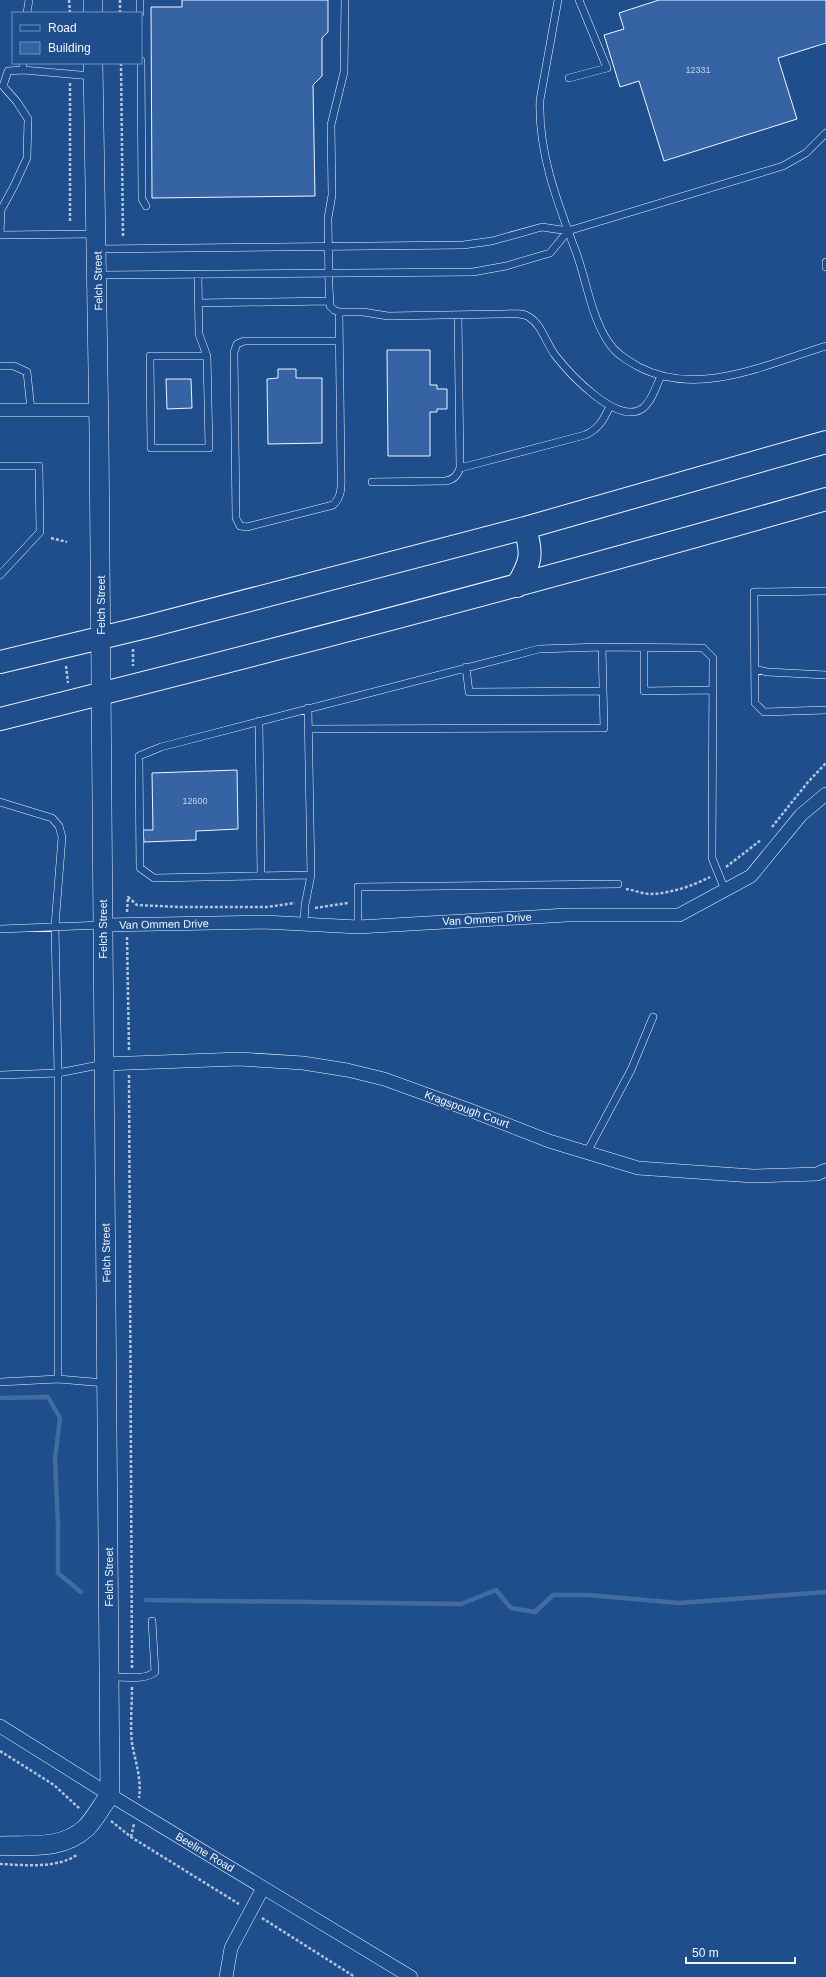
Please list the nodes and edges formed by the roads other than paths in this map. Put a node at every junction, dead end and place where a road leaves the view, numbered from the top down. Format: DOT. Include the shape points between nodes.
graph roads {
  1 [pos="29,0"];
  2 [pos="93,0"];
  3 [pos="140,0"];
  4 [pos="345,0"];
  5 [pos="558,0"];
  6 [pos="579,0"];
  7 [pos="27,12"];
  8 [pos="93,12"];
  9 [pos="140,12"];
  10 [pos="141,64"];
  11 [pos="23,66"];
  12 [pos="93,70"];
  13 [pos="569,78"];
  14 [pos="826,134"];
  15 [pos="146,206"];
  16 [pos="568,231"];
  17 [pos="0,235"];
  18 [pos="97,241"];
  19 [pos="328,246"];
  20 [pos="826,262"];
  21 [pos="826,267"];
  22 [pos="328,273"];
  23 [pos="98,275"];
  24 [pos="198,275"];
  25 [pos="329,301"];
  26 [pos="198,302"];
  27 [pos="339,312"];
  28 [pos="458,315"];
  29 [pos="339,341"];
  30 [pos="826,346"];
  31 [pos="207,356"];
  32 [pos="0,366"];
  33 [pos="660,376"];
  34 [pos="610,406"];
  35 [pos="0,410"];
  36 [pos="31,410"];
  37 [pos="99,410"];
  38 [pos="826,442"];
  39 [pos="0,466"];
  40 [pos="460,468"];
  41 [pos="372,482"];
  42 [pos="826,499"];
  43 [pos="525,528"];
  44 [pos="0,575"];
  45 [pos="518,586"];
  46 [pos="826,591"];
  47 [pos="101,637"];
  48 [pos="602,647"];
  49 [pos="644,648"];
  50 [pos="0,662"];
  51 [pos="466,667"];
  52 [pos="755,668"];
  53 [pos="826,674"];
  54 [pos="603,690"];
  55 [pos="713,690"];
  56 [pos="101,694"];
  57 [pos="308,708"];
  58 [pos="826,710"];
  59 [pos="0,719"];
  60 [pos="259,721"];
  61 [pos="309,730"];
  62 [pos="826,794"];
  63 [pos="0,802"];
  64 [pos="311,875"];
  65 [pos="261,876"];
  66 [pos="619,886"];
  67 [pos="725,890"];
  68 [pos="304,923"];
  69 [pos="103,925"];
  70 [pos="55,926"];
  71 [pos="358,927"];
  72 [pos="0,929"];
  73 [pos="652,1017"];
  74 [pos="104,1064"];
  75 [pos="58,1073"];
  76 [pos="0,1075"];
  77 [pos="586,1154"];
  78 [pos="826,1170"];
  79 [pos="58,1379"];
  80 [pos="0,1382"];
  81 [pos="107,1383"];
  82 [pos="152,1621"];
  83 [pos="109,1677"];
  84 [pos="0,1726"];
  85 [pos="110,1795"];
  86 [pos="0,1846"];
  87 [pos="263,1888"];
  88 [pos="226,1977"];
  89 [pos="411,1977"];
  1 -- 7 [label="lane"];
  2 -- 8 [label="street"];
  3 -- 9 [label="lane"];
  4 -- 19 [label="lane" via="344,72 331,125 332,195 328,218"];
  5 -- 16 [label="lane" via="539,116 542,144"];
  6 -- 13 [label="lane" via="607,68"];
  10 -- 15 [label="lane" via="142,199"];
  11 -- 12 [label="lane" via="70,75"];
  11 -- 17 [label="lane" via="8,71 3,86 28,119 27,158 1,210"];
  12 -- 18 [label="street, Felch Street"];
  14 -- 16 [label="lane" via="806,153 783,166"];
  16 -- 19 [label="lane" via="542,227 492,241 463,245"];
  16 -- 22 [label="lane" via="550,253 488,270"];
  16 -- 33 [label="lane" via="598,320 610,344 633,364"];
  17 -- 18 [label="lane"];
  18 -- 19 [label="lane"];
  18 -- 23 [label="street, Felch Street"];
  19 -- 22 [label="lane"];
  20 -- 21 [label="lane"];
  22 -- 24 [label="lane"];
  22 -- 25 [label="lane"];
  23 -- 24 [label="lane"];
  23 -- 37 [label="street, Felch Street"];
  24 -- 26 [label="lane"];
  25 -- 26 [label="lane"];
  25 -- 27 [label="lane" via="334,310"];
  26 -- 31 [label="lane" via="199,334"];
  27 -- 28 [label="lane" via="388,316"];
  27 -- 29 [label="lane"];
  28 -- 34 [label="lane" via="528,316 535,322 554,354 566,368 580,383"];
  28 -- 40 [label="lane"];
  29 -- 29 [label="lane" via="339,499 333,505 247,527 240,526 236,518 234,352 237,344 244,341"];
  30 -- 33 [label="lane" via="718,378 693,380"];
  31 -- 31 [label="lane" via="209,448 151,448 150,356"];
  32 -- 36 [label="lane" via="14,366 27,372"];
  33 -- 34 [label="lane" via="644,408 637,412 628,412"];
  34 -- 40 [label="lane" via="602,422 586,435"];
  35 -- 36 [label="street"];
  36 -- 37 [label="street"];
  37 -- 47 [label="street, Felch Street"];
  38 -- 43 [label="highway"];
  39 -- 44 [label="lane" via="40,466 40,532"];
  40 -- 41 [label="lane" via="453,479 446,481"];
  42 -- 45 [label="highway"];
  43 -- 45 [label="highway" via="531,556 528,568"];
  43 -- 47 [label="highway"];
  45 -- 56 [label="highway"];
  46 -- 52 [label="lane" via="754,592"];
  47 -- 50 [label="highway"];
  47 -- 56 [label="street, Felch Street"];
  48 -- 49 [label="lane"];
  48 -- 51 [label="lane" via="539,649"];
  48 -- 54 [label="lane"];
  49 -- 55 [label="lane" via="703,648 713,658"];
  49 -- 55 [label="lane" via="644,690"];
  51 -- 54 [label="lane" via="469,692"];
  51 -- 57 [label="lane"];
  52 -- 53 [label="lane" via="767,672"];
  52 -- 58 [label="lane" via="755,703 764,712"];
  54 -- 61 [label="lane" via="604,728"];
  55 -- 67 [label="lane" via="712,858"];
  56 -- 59 [label="highway"];
  56 -- 69 [label="street, Felch Street"];
  57 -- 60 [label="lane"];
  57 -- 61 [label="lane"];
  60 -- 65 [label="lane"];
  60 -- 65 [label="lane" via="161,747 139,756 140,868 154,878"];
  61 -- 64 [label="lane"];
  62 -- 67 [label="street, Van Ommen Drive" via="801,815 751,876"];
  63 -- 70 [label="lane" via="52,818 59,826 62,837"];
  64 -- 65 [label="lane"];
  64 -- 68 [label="lane"];
  66 -- 71 [label="lane" via="358,887"];
  67 -- 71 [label="street, Van Ommen Drive" via="679,915 567,915"];
  68 -- 69 [label="street, Van Ommen Drive"];
  68 -- 71 [label="street, Van Ommen Drive"];
  69 -- 70 [label="lane"];
  69 -- 74 [label="street, Felch Street"];
  70 -- 72 [label="lane"];
  70 -- 75 [label="lane"];
  73 -- 77 [label="lane" via="631,1070"];
  74 -- 75 [label="lane"];
  74 -- 77 [label="street, Kragspough Court" via="240,1059 302,1063 347,1070 405,1087"];
  74 -- 81 [label="street, Felch Street"];
  75 -- 76 [label="lane"];
  75 -- 79 [label="lane"];
  77 -- 78 [label="street, Kragspough Court" via="638,1168 691,1173 753,1176 817,1174"];
  79 -- 80 [label="lane"];
  79 -- 81 [label="lane"];
  81 -- 83 [label="street, Felch Street"];
  82 -- 83 [label="lane" via="155,1672 144,1677"];
  83 -- 85 [label="street, Felch Street"];
  84 -- 85 [label="street, Beeline Road"];
  85 -- 86 [label="street" via="87,1827 71,1840 49,1845"];
  85 -- 87 [label="street, Beeline Road"];
  87 -- 88 [label="street" via="231,1948"];
  87 -- 89 [label="street, Beeline Road"];
}
